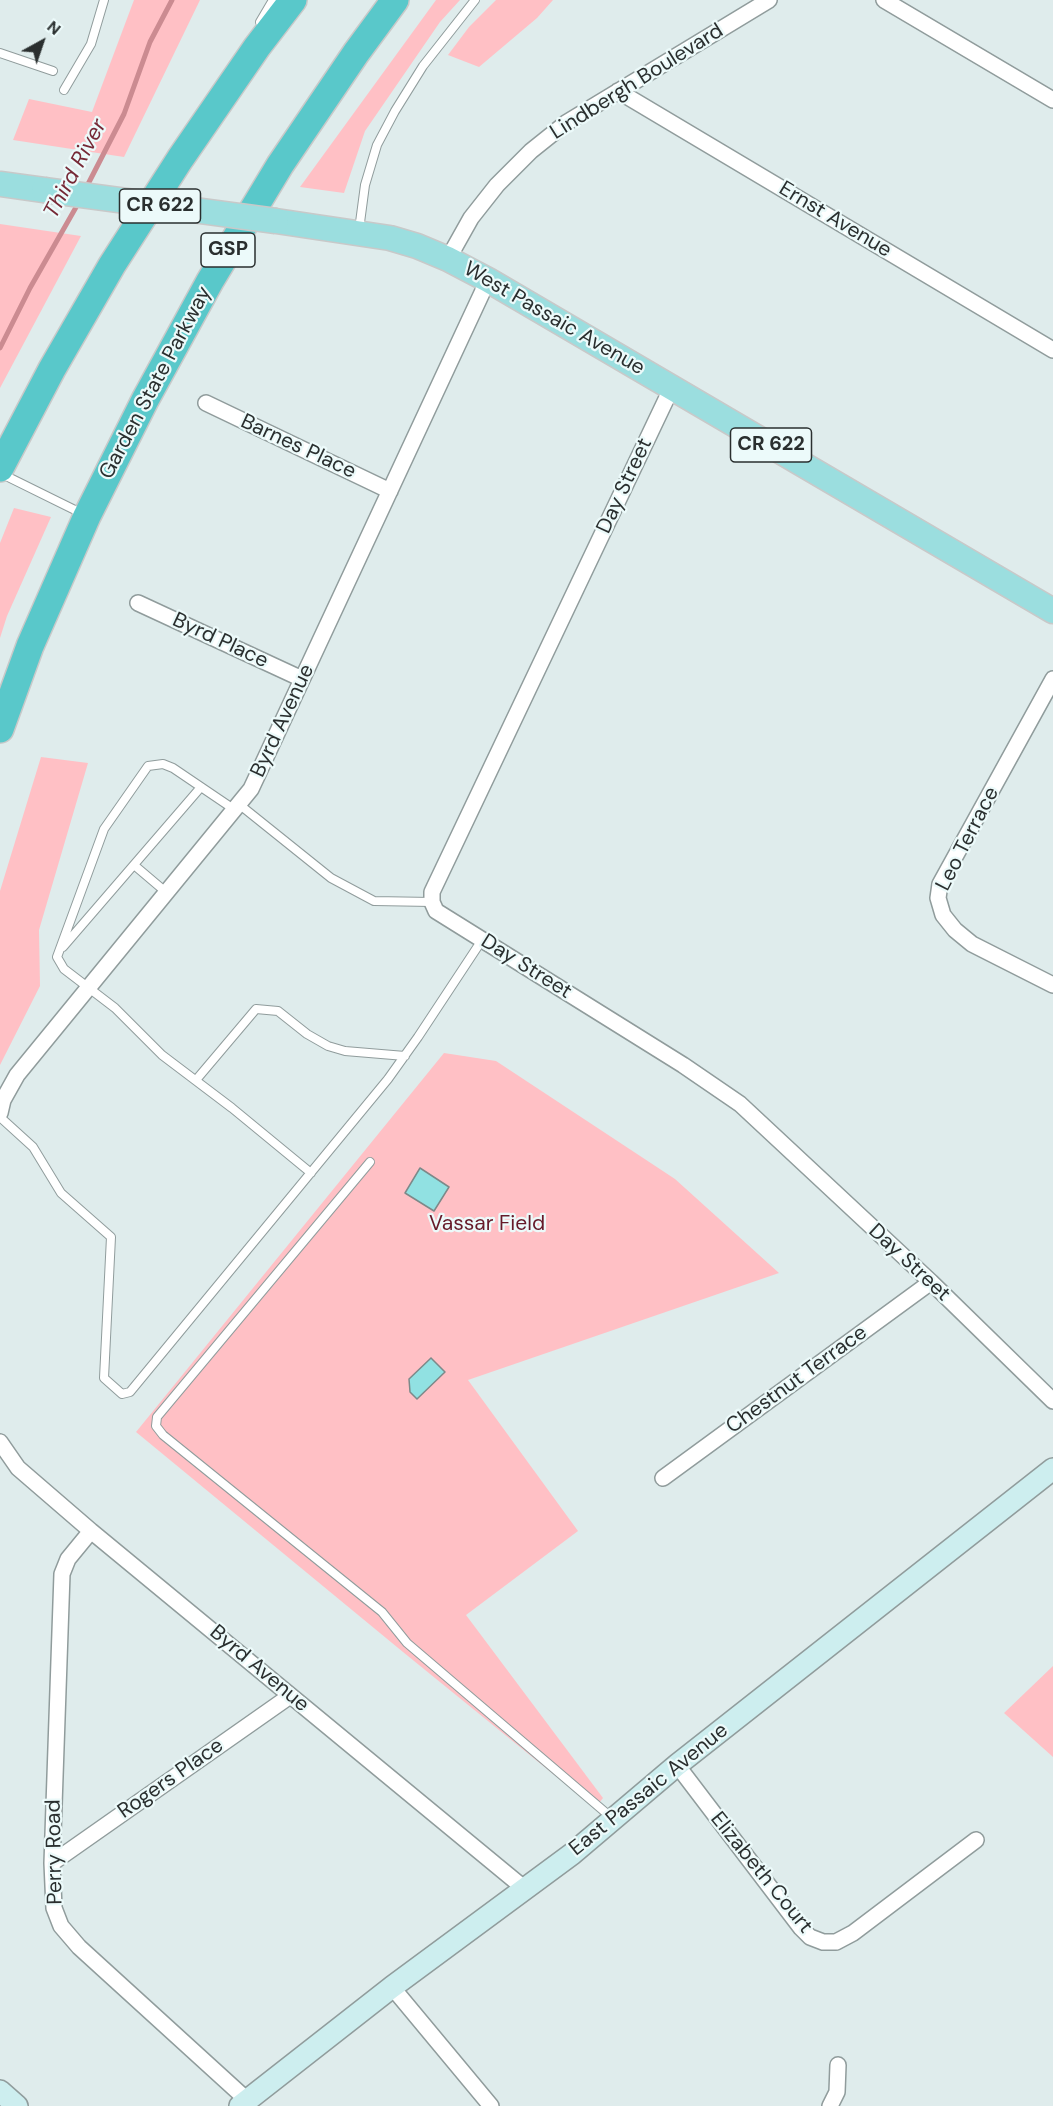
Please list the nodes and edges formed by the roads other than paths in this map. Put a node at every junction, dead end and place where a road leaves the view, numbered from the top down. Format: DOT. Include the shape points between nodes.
graph roads {
  1 [pos="105,0"];
  2 [pos="273,0"];
  3 [pos="293,0"];
  4 [pos="395,0"];
  5 [pos="405,0"];
  6 [pos="475,0"];
  7 [pos="769,0"];
  8 [pos="884,0"];
  9 [pos="256,30"];
  10 [pos="244,50"];
  11 [pos="0,53"];
  12 [pos="356,53"];
  13 [pos="53,70"];
  14 [pos="64,90"];
  15 [pos="618,91"];
  16 [pos="1053,100"];
  17 [pos="180,159"];
  18 [pos="0,184"];
  19 [pos="359,232"];
  20 [pos="447,259"];
  21 [pos="488,280"];
  22 [pos="1053,350"];
  23 [pos="672,387"];
  24 [pos="206,403"];
  25 [pos="0,468"];
  26 [pos="0,473"];
  27 [pos="390,491"];
  28 [pos="87,516"];
  29 [pos="138,603"];
  30 [pos="1053,611"];
  31 [pos="302,679"];
  32 [pos="1053,680"];
  33 [pos="0,729"];
  34 [pos="201,787"];
  35 [pos="237,808"];
  36 [pos="134,865"];
  37 [pos="167,893"];
  38 [pos="432,902"];
  39 [pos="482,940"];
  40 [pos="59,951"];
  41 [pos="1053,986"];
  42 [pos="88,987"];
  43 [pos="405,1056"];
  44 [pos="196,1080"];
  45 [pos="0,1115"];
  46 [pos="370,1162"];
  47 [pos="311,1173"];
  48 [pos="931,1282"];
  49 [pos="1053,1401"];
  50 [pos="0,1442"];
  51 [pos="1053,1468"];
  52 [pos="663,1478"];
  53 [pos="91,1531"];
  54 [pos="290,1696"];
  55 [pos="677,1766"];
  56 [pos="614,1819"];
  57 [pos="976,1840"];
  58 [pos="52,1863"];
  59 [pos="525,1889"];
  60 [pos="392,1987"];
  61 [pos="838,2065"];
  62 [pos="0,2091"];
  63 [pos="243,2103"];
  64 [pos="17,2106"];
  65 [pos="490,2106"];
  66 [pos="830,2106"];
  1 -- 14 [label="lane" via="91,44"];
  2 -- 9 [label="lane"];
  3 -- 17 [label="highway"];
  4 -- 12 [label="highway, Garden State Parkway / GSP"];
  5 -- 12 [label="lane"];
  6 -- 19 [label="lane" via="423,66 377,145 365,185"];
  7 -- 15 [label="street, Lindbergh Boulevard"];
  8 -- 16 [label="street"];
  10 -- 17 [label="lane"];
  11 -- 13 [label="lane"];
  12 -- 28 [label="highway, Garden State Parkway / GSP" via="280,165 210,281"];
  15 -- 20 [label="street, Lindbergh Boulevard" via="566,123 531,151 471,218"];
  15 -- 22 [label="street, Ernst Avenue"];
  17 -- 25 [label="highway" via="112,265"];
  18 -- 19 [label="main road, West Passaic Avenue / CR 622, bridge"];
  19 -- 20 [label="main road, West Passaic Avenue / CR 622" via="417,246"];
  20 -- 21 [label="main road, West Passaic Avenue / CR 622"];
  21 -- 23 [label="main road, West Passaic Avenue / CR 622"];
  21 -- 27 [label="street, Byrd Avenue"];
  23 -- 30 [label="main road, West Passaic Avenue / CR 622"];
  23 -- 38 [label="street, Day Street" via="432,892"];
  24 -- 27 [label="street, Barnes Place"];
  26 -- 28 [label="lane"];
  27 -- 31 [label="street, Byrd Avenue"];
  28 -- 33 [label="highway, Garden State Parkway / GSP" via="30,646"];
  29 -- 31 [label="street, Byrd Place"];
  31 -- 35 [label="street, Byrd Avenue" via="251,789"];
  32 -- 41 [label="street, Leo Terrace" via="940,884 938,898 943,915 972,944"];
  34 -- 35 [label="lane"];
  34 -- 36 [label="lane"];
  34 -- 40 [label="lane" via="163,764 148,766 104,829"];
  35 -- 37 [label="street, Byrd Avenue"];
  35 -- 38 [label="lane" via="331,878 374,901"];
  36 -- 37 [label="lane"];
  36 -- 40 [label="lane"];
  37 -- 42 [label="street, Byrd Avenue"];
  38 -- 39 [label="street, Day Street" via="436,911"];
  39 -- 43 [label="lane"];
  39 -- 48 [label="street, Day Street" via="740,1104"];
  40 -- 42 [label="lane" via="59,963"];
  42 -- 44 [label="lane" via="162,1055"];
  42 -- 45 [label="street, Byrd Avenue" via="17,1075 3,1100"];
  43 -- 44 [label="lane" via="328,1046 278,1011 256,1009"];
  43 -- 47 [label="lane"];
  44 -- 47 [label="lane"];
  45 -- 47 [label="lane" via="33,1147 61,1193 111,1237 104,1378 122,1394 130,1392"];
  46 -- 56 [label="lane" via="157,1417 156,1426 382,1612 407,1643"];
  48 -- 49 [label="street, Day Street"];
  48 -- 52 [label="street, Chestnut Terrace"];
  50 -- 53 [label="street, Byrd Avenue" via="18,1468"];
  51 -- 55 [label="main road, East Passaic Avenue"];
  53 -- 54 [label="street, Byrd Avenue"];
  53 -- 58 [label="street, Perry Road" via="68,1559 62,1575"];
  54 -- 58 [label="street, Rogers Place"];
  54 -- 59 [label="street, Byrd Avenue"];
  55 -- 56 [label="main road, East Passaic Avenue"];
  55 -- 57 [label="street, Elizabeth Court" via="801,1928 823,1942 836,1942 853,1933"];
  56 -- 59 [label="main road, East Passaic Avenue"];
  58 -- 63 [label="street, Perry Road" via="54,1908 61,1926"];
  59 -- 60 [label="main road, East Passaic Avenue"];
  60 -- 63 [label="main road, East Passaic Avenue"];
  60 -- 65 [label="street"];
  61 -- 66 [label="street" via="837,2092"];
  62 -- 64 [label="main road"];
}
